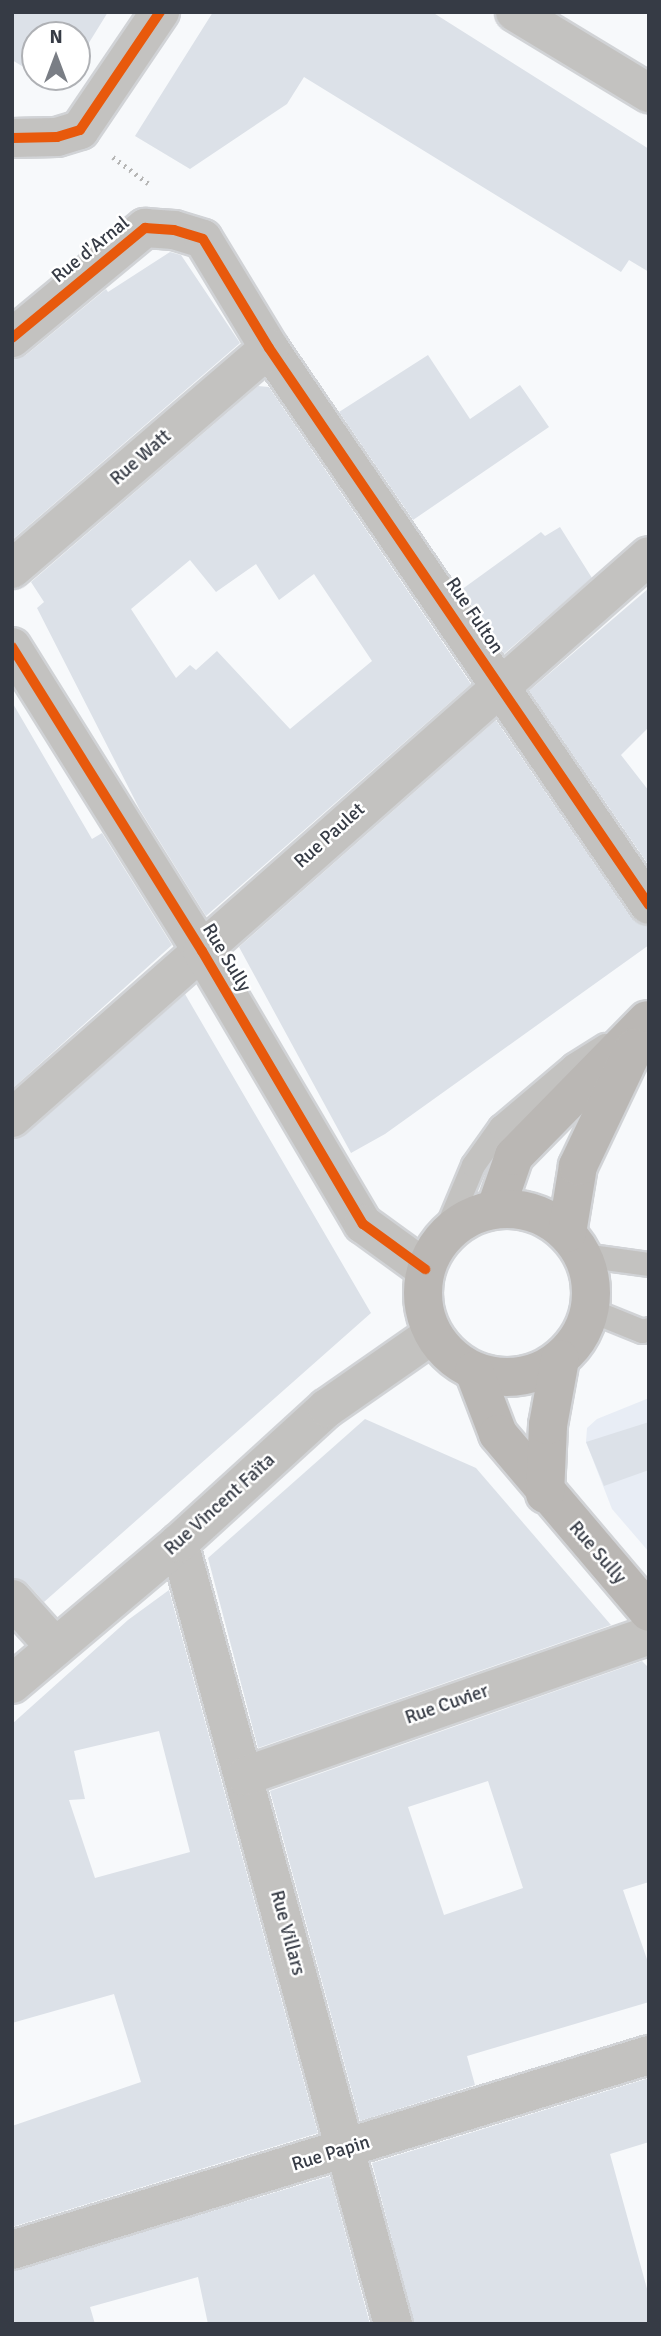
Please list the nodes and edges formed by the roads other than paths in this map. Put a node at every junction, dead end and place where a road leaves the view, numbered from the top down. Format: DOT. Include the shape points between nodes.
graph roads {
  1 [pos="160,12"];
  2 [pos="514,12"];
  3 [pos="649,93"];
  4 [pos="12,138"];
  5 [pos="12,338"];
  6 [pos="269,348"];
  7 [pos="649,556"];
  8 [pos="12,569"];
  9 [pos="12,647"];
  10 [pos="500,685"];
  11 [pos="649,905"];
  12 [pos="202,951"];
  13 [pos="648,1019"];
  14 [pos="12,1118"];
  15 [pos="496,1208"];
  16 [pos="575,1244"];
  17 [pos="433,1254"];
  18 [pos="649,1264"];
  19 [pos="590,1310"];
  20 [pos="649,1329"];
  21 [pos="433,1334"];
  22 [pos="560,1359"];
  23 [pos="474,1371"];
  24 [pos="545,1494"];
  25 [pos="179,1543"];
  26 [pos="12,1599"];
  27 [pos="649,1612"];
  28 [pos="649,1635"];
  29 [pos="55,1647"];
  30 [pos="12,1684"];
  31 [pos="244,1776"];
  32 [pos="649,2055"];
  33 [pos="346,2150"];
  34 [pos="12,2250"];
  35 [pos="393,2324"];
  1 -- 4 [label="street" via="80,130 57,137"];
  2 -- 3 [label="street"];
  5 -- 6 [label="street, Rue d'Arnal" via="145,228 203,239"];
  6 -- 8 [label="street, Rue Watt"];
  6 -- 10 [label="street, Rue Fulton"];
  7 -- 10 [label="street, Rue Paulet"];
  9 -- 12 [label="street, Rue Sully"];
  10 -- 11 [label="street, Rue Fulton"];
  10 -- 12 [label="street, Rue Paulet"];
  12 -- 14 [label="street, Rue Paulet"];
  12 -- 17 [label="street, Rue Sully" via="363,1224"];
  13 -- 15 [label="main road" via="514,1156"];
  13 -- 16 [label="main road" via="578,1166"];
  13 -- 17 [label="lane" via="573,1065 500,1127 472,1165"];
  15 -- 16 [label="main road" via="534,1213"];
  15 -- 17 [label="main road" via="457,1224"];
  16 -- 18 [label="lane"];
  16 -- 19 [label="main road" via="591,1282"];
  17 -- 21 [label="main road" via="424,1313"];
  19 -- 20 [label="lane" via="642,1331"];
  19 -- 22 [label="main road" via="584,1328"];
  21 -- 23 [label="main road" via="458,1362"];
  21 -- 25 [label="street, Rue Vincent Faïta" via="327,1408"];
  22 -- 23 [label="main road" via="534,1373 503,1378"];
  22 -- 24 [label="main road" via="548,1425"];
  23 -- 24 [label="main road, Rue Sully" via="498,1434"];
  24 -- 27 [label="main road, Rue Sully"];
  25 -- 29 [label="street, Rue Vincent Faïta"];
  25 -- 31 [label="street, Rue Villars"];
  26 -- 29 [label="street"];
  28 -- 31 [label="street, Rue Cuvier"];
  29 -- 30 [label="street, Rue Vincent Faïta"];
  31 -- 33 [label="street, Rue Villars"];
  32 -- 33 [label="street, Rue Papin"];
  33 -- 34 [label="street, Rue Papin"];
  33 -- 35 [label="street, Rue Villars"];
}
